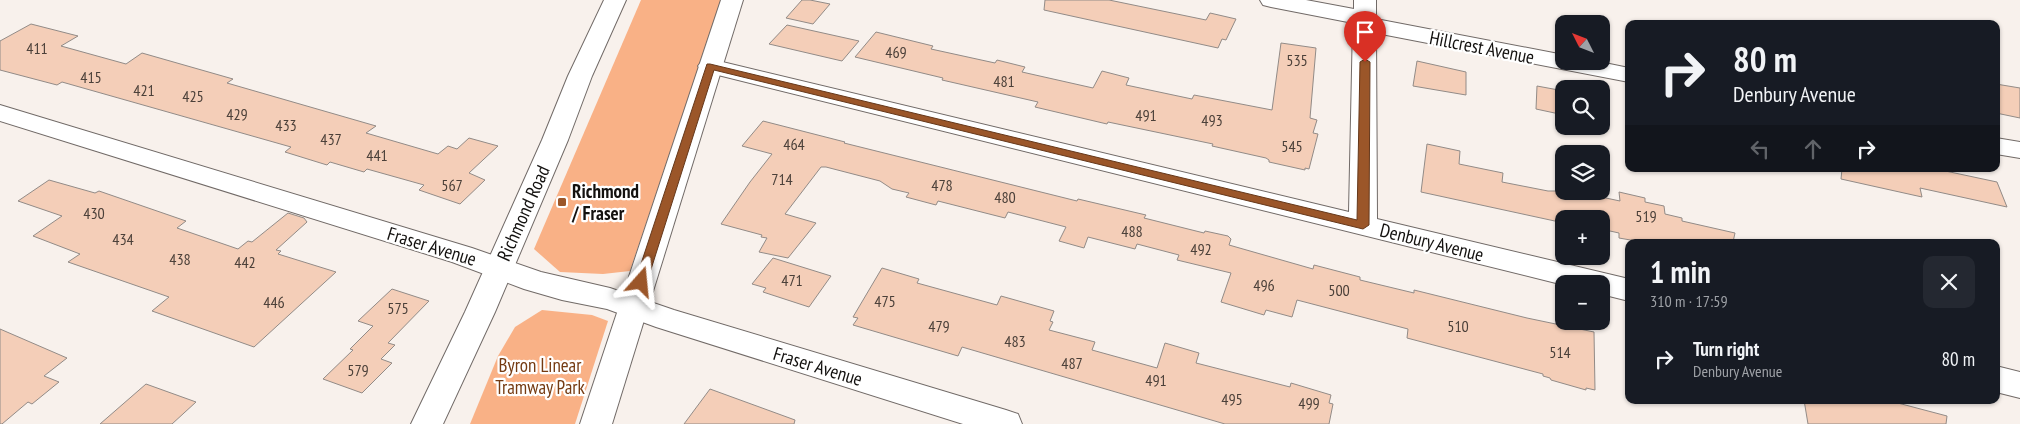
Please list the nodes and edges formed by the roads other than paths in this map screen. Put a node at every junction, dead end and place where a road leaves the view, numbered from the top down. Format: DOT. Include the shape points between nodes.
graph roads {
  1 [pos="615,0"];
  2 [pos="732,0"];
  3 [pos="1271,0"];
  4 [pos="1365,14"];
  5 [pos="710,66"];
  6 [pos="1625,74"];
  7 [pos="0,113"];
  8 [pos="2000,147"];
  9 [pos="2020,150"];
  10 [pos="1363,225"];
  11 [pos="498,267"];
  12 [pos="1625,289"];
  13 [pos="632,308"];
  14 [pos="2000,380"];
  15 [pos="2020,385"];
  16 [pos="427,424"];
  17 [pos="596,424"];
  18 [pos="1006,424"];
  1 -- 11 [label="street, Richmond Road"];
  2 -- 5 [label="street"];
  3 -- 4 [label="street, Hillcrest Avenue"];
  4 -- 6 [label="street, Hillcrest Avenue"];
  4 -- 10 [label="street"];
  5 -- 10 [label="street, Denbury Avenue"];
  5 -- 13 [label="street"];
  7 -- 11 [label="street, Fraser Avenue"];
  8 -- 9 [label="street"];
  10 -- 12 [label="street, Denbury Avenue"];
  11 -- 13 [label="street, Fraser Avenue" via="534,281 610,299"];
  11 -- 16 [label="street, Richmond Road"];
  13 -- 17 [label="street"];
  13 -- 18 [label="street, Fraser Avenue"];
  14 -- 15 [label="street"];
}
